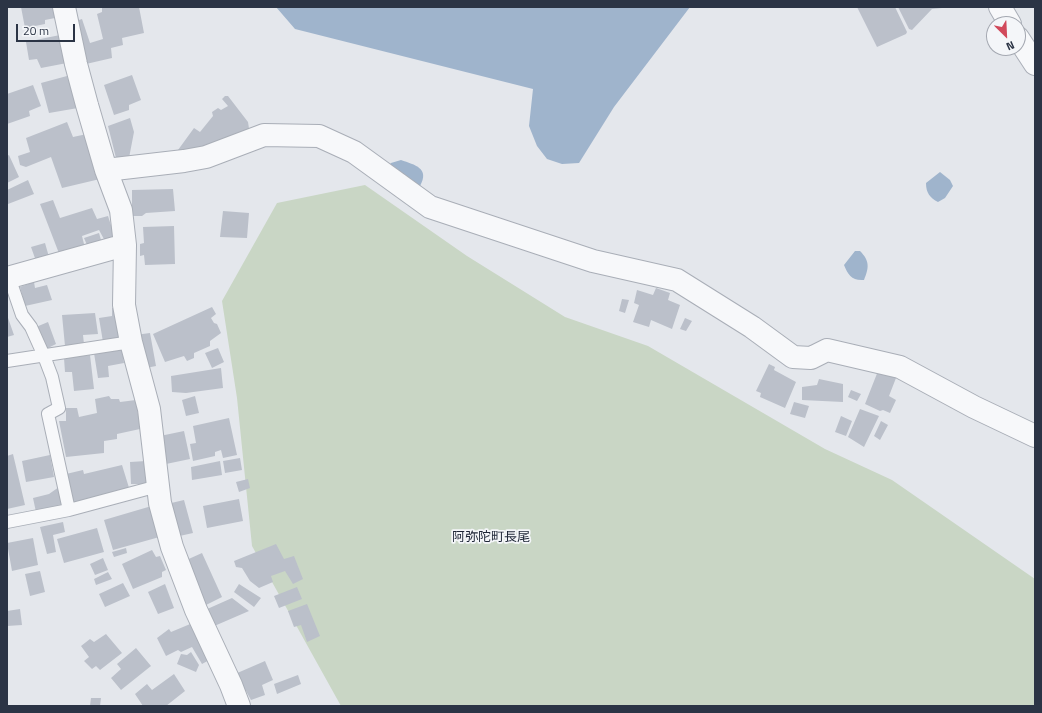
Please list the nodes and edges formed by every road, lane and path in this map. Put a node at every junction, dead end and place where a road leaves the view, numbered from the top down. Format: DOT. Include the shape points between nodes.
graph roads {
  1 [pos="64,7"];
  2 [pos="1000,7"];
  3 [pos="1005,16"];
  4 [pos="1026,50"];
  5 [pos="1035,64"];
  6 [pos="106,170"];
  7 [pos="125,245"];
  8 [pos="8,278"];
  9 [pos="131,342"];
  10 [pos="44,356"];
  11 [pos="7,361"];
  12 [pos="1035,436"];
  13 [pos="158,486"];
  14 [pos="70,510"];
  15 [pos="7,522"];
  16 [pos="239,706"];
  1 -- 6 [label="street" via="76,64"];
  2 -- 3 [label="street"];
  4 -- 5 [label="street"];
  6 -- 7 [label="street" via="121,210"];
  6 -- 12 [label="street" via="206,157 264,136 319,136 354,152 430,207 593,261 677,280 752,326 793,357 810,358 827,350 900,367"];
  7 -- 8 [label="street"];
  7 -- 9 [label="street" via="124,306"];
  8 -- 10 [label="lane" via="22,315 31,327"];
  9 -- 10 [label="lane"];
  9 -- 13 [label="street" via="149,408"];
  10 -- 11 [label="lane"];
  10 -- 14 [label="lane" via="59,408 48,414"];
  13 -- 14 [label="lane"];
  13 -- 16 [label="street" via="172,547 190,596"];
  14 -- 15 [label="lane"];
}
